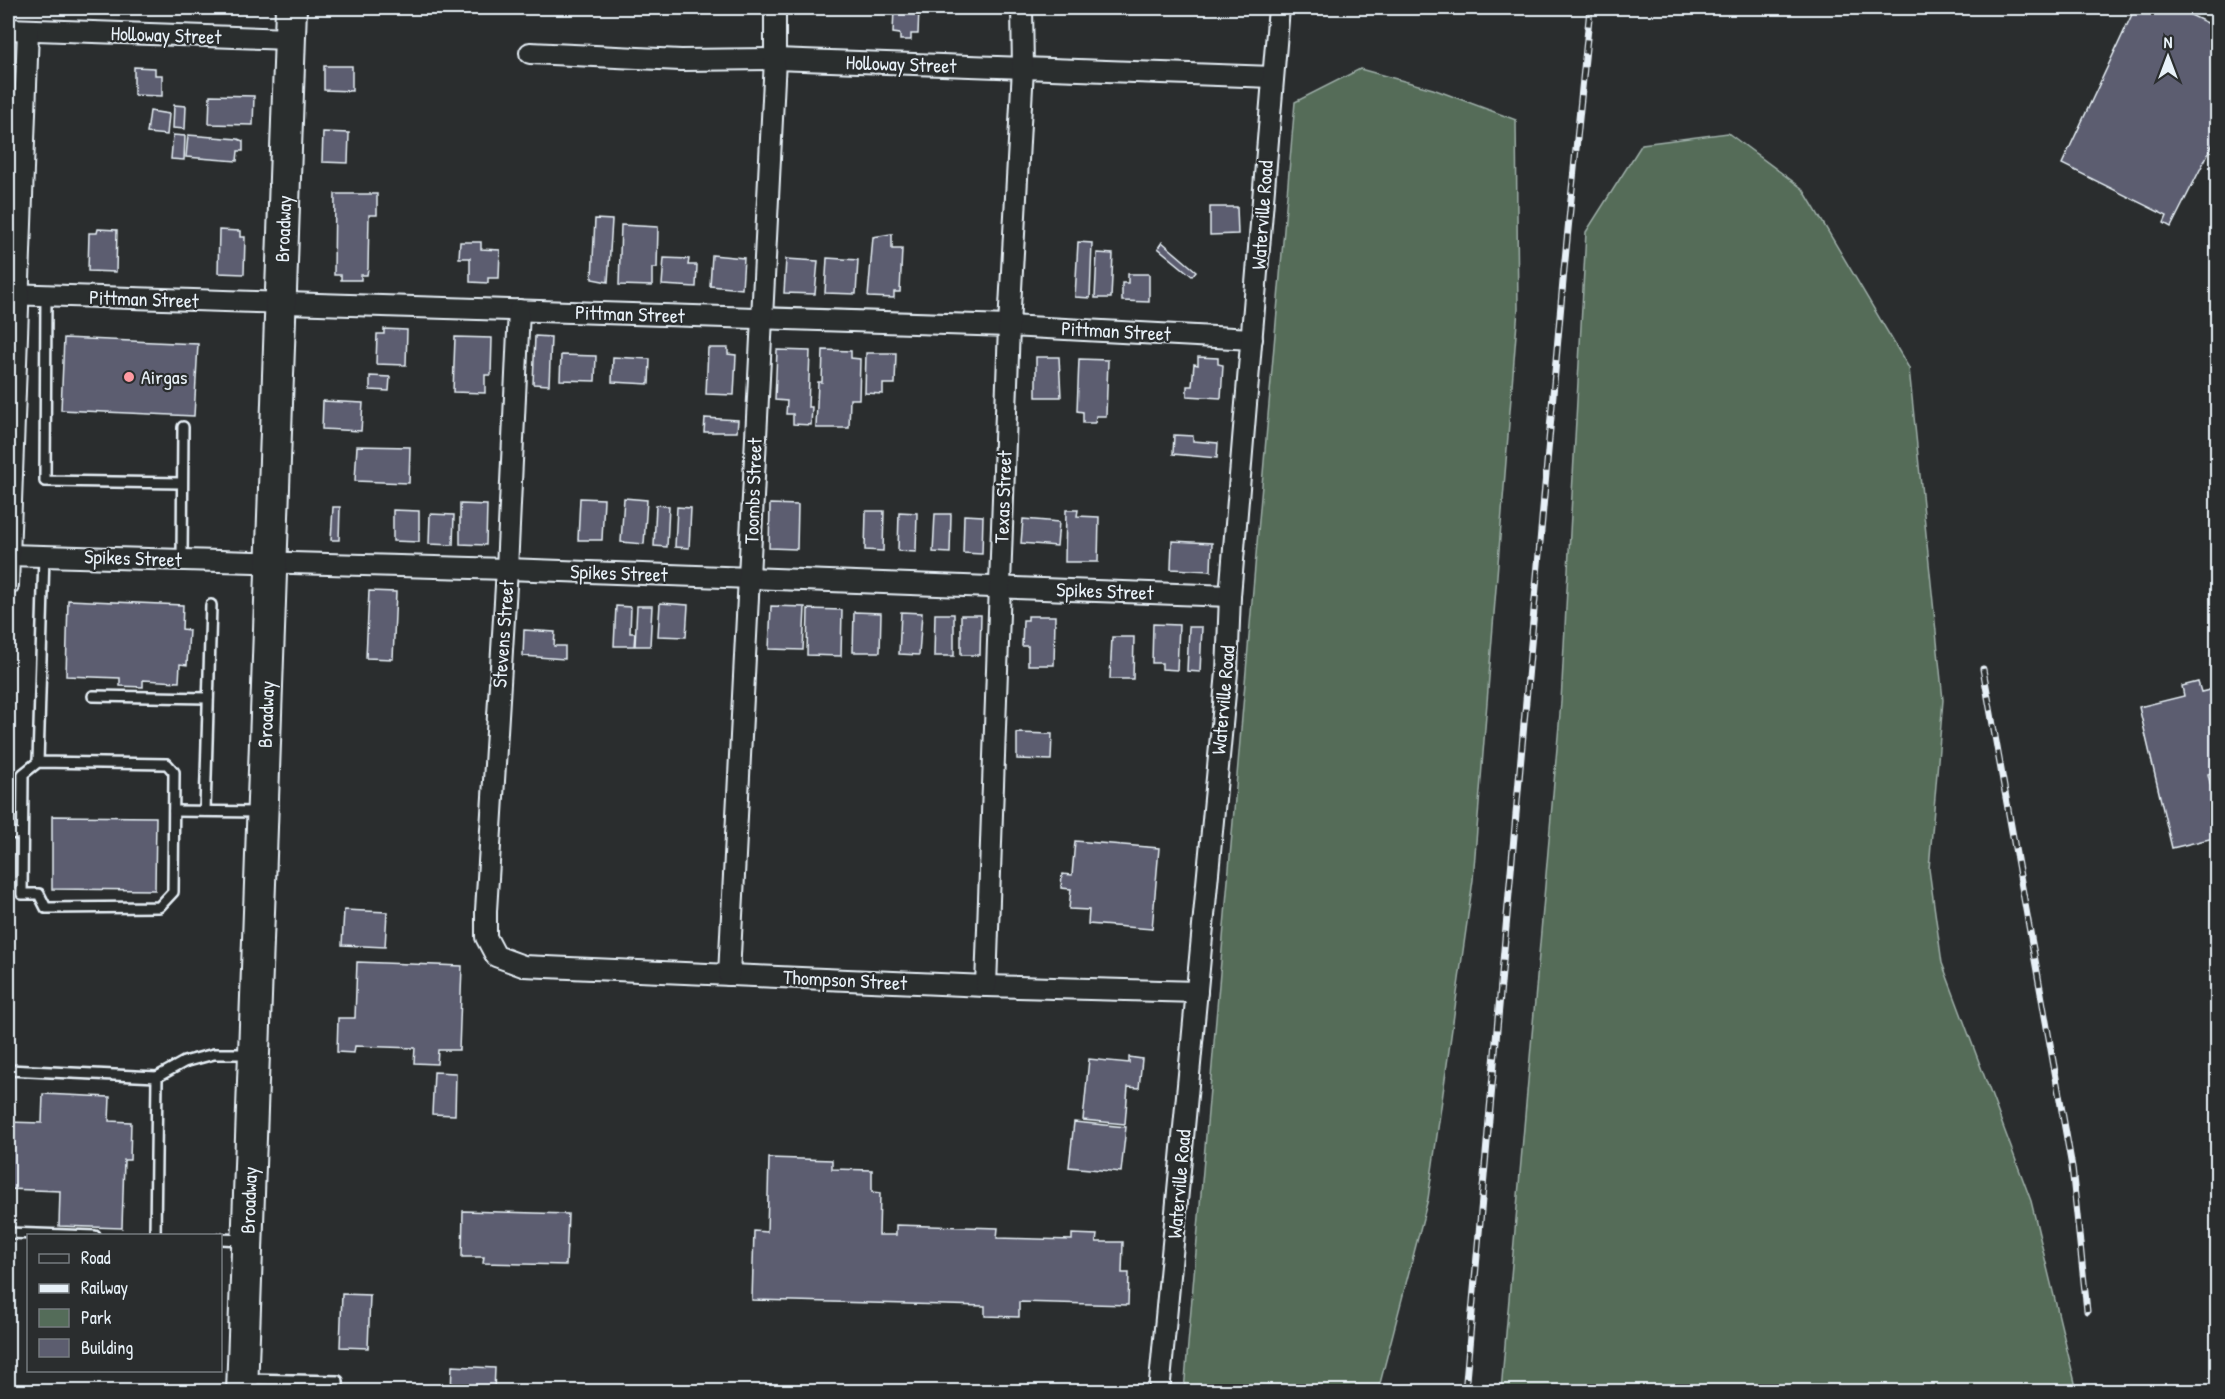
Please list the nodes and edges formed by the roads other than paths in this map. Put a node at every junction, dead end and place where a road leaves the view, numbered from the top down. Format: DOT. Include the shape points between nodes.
graph roads {
  1 [pos="291,8"];
  2 [pos="775,8"];
  3 [pos="1022,8"];
  4 [pos="1279,8"];
  5 [pos="8,29"];
  6 [pos="28,30"];
  7 [pos="289,39"];
  8 [pos="530,53"];
  9 [pos="775,59"];
  10 [pos="1023,68"];
  11 [pos="1273,77"];
  12 [pos="13,294"];
  13 [pos="46,295"];
  14 [pos="280,304"];
  15 [pos="519,310"];
  16 [pos="760,319"];
  17 [pos="1009,326"];
  18 [pos="1252,339"];
  19 [pos="183,427"];
  20 [pos="182,483"];
  21 [pos="8,555"];
  22 [pos="44,555"];
  23 [pos="182,560"];
  24 [pos="272,562"];
  25 [pos="507,569"];
  26 [pos="749,579"];
  27 [pos="8,585"];
  28 [pos="1000,588"];
  29 [pos="1230,596"];
  30 [pos="211,605"];
  31 [pos="93,696"];
  32 [pos="208,698"];
  33 [pos="38,762"];
  34 [pos="174,811"];
  35 [pos="205,811"];
  36 [pos="263,812"];
  37 [pos="8,833"];
  38 [pos="22,834"];
  39 [pos="496,956"];
  40 [pos="729,975"];
  41 [pos="986,986"];
  42 [pos="1197,992"];
  43 [pos="255,1055"];
  44 [pos="8,1070"];
  45 [pos="157,1077"];
  46 [pos="8,1233"];
  47 [pos="37,1234"];
  48 [pos="155,1234"];
  49 [pos="234,1240"];
  50 [pos="243,1385"];
  51 [pos="338,1392"];
  52 [pos="1159,1392"];
  1 -- 7 [label="main road, Broadway"];
  2 -- 9 [label="street, Toombs Street"];
  3 -- 10 [label="street, Texas Street"];
  4 -- 11 [label="street, Waterville Road"];
  5 -- 6 [label="street, Holloway Street"];
  6 -- 7 [label="street, Holloway Street"];
  6 -- 12 [label="street"];
  7 -- 14 [label="main road, Broadway"];
  8 -- 9 [label="street, Holloway Street" via="681,60"];
  9 -- 10 [label="street, Holloway Street"];
  9 -- 16 [label="street, Toombs Street"];
  10 -- 11 [label="street, Holloway Street"];
  10 -- 17 [label="street, Texas Street"];
  11 -- 18 [label="street, Waterville Road"];
  12 -- 13 [label="street, Pittman Street"];
  12 -- 21 [label="street"];
  13 -- 14 [label="street, Pittman Street"];
  13 -- 20 [label="lane" via="45,480"];
  14 -- 15 [label="street, Pittman Street"];
  14 -- 24 [label="main road, Broadway"];
  15 -- 16 [label="street, Pittman Street"];
  15 -- 25 [label="street, Stevens Street"];
  16 -- 17 [label="street, Pittman Street"];
  16 -- 26 [label="street, Toombs Street"];
  17 -- 18 [label="street, Pittman Street"];
  17 -- 28 [label="street, Texas Street"];
  18 -- 29 [label="street, Waterville Road"];
  19 -- 20 [label="lane"];
  20 -- 23 [label="lane"];
  21 -- 22 [label="street, Spikes Street"];
  21 -- 27 [label="street"];
  22 -- 23 [label="street, Spikes Street"];
  22 -- 33 [label="lane"];
  23 -- 24 [label="street, Spikes Street"];
  24 -- 25 [label="street, Spikes Street"];
  24 -- 36 [label="main road, Broadway"];
  25 -- 26 [label="street, Spikes Street"];
  25 -- 39 [label="street, Stevens Street" via="486,911 486,937"];
  26 -- 28 [label="street, Spikes Street"];
  26 -- 40 [label="street, Toombs Street"];
  28 -- 29 [label="street, Spikes Street"];
  28 -- 41 [label="street, Texas Street"];
  29 -- 42 [label="street, Waterville Road" via="1227,672"];
  30 -- 32 [label="lane"];
  31 -- 32 [label="lane"];
  32 -- 35 [label="lane"];
  33 -- 34 [label="lane" via="167,765 174,772"];
  33 -- 38 [label="lane" via="23,774"];
  34 -- 35 [label="lane"];
  34 -- 38 [label="lane" via="173,892 159,907 46,908 39,894 22,894"];
  35 -- 36 [label="lane"];
  36 -- 43 [label="main road, Broadway"];
  37 -- 38 [label="lane"];
  39 -- 40 [label="street, Thompson Street" via="523,966"];
  40 -- 41 [label="street, Thompson Street"];
  41 -- 42 [label="street, Thompson Street"];
  42 -- 52 [label="street, Waterville Road"];
  43 -- 45 [label="lane" via="214,1054 184,1062"];
  43 -- 49 [label="main road, Broadway"];
  44 -- 45 [label="lane"];
  45 -- 48 [label="lane"];
  46 -- 47 [label="lane"];
  49 -- 50 [label="main road, Broadway"];
  50 -- 51 [label="lane" via="338,1381"];
}
